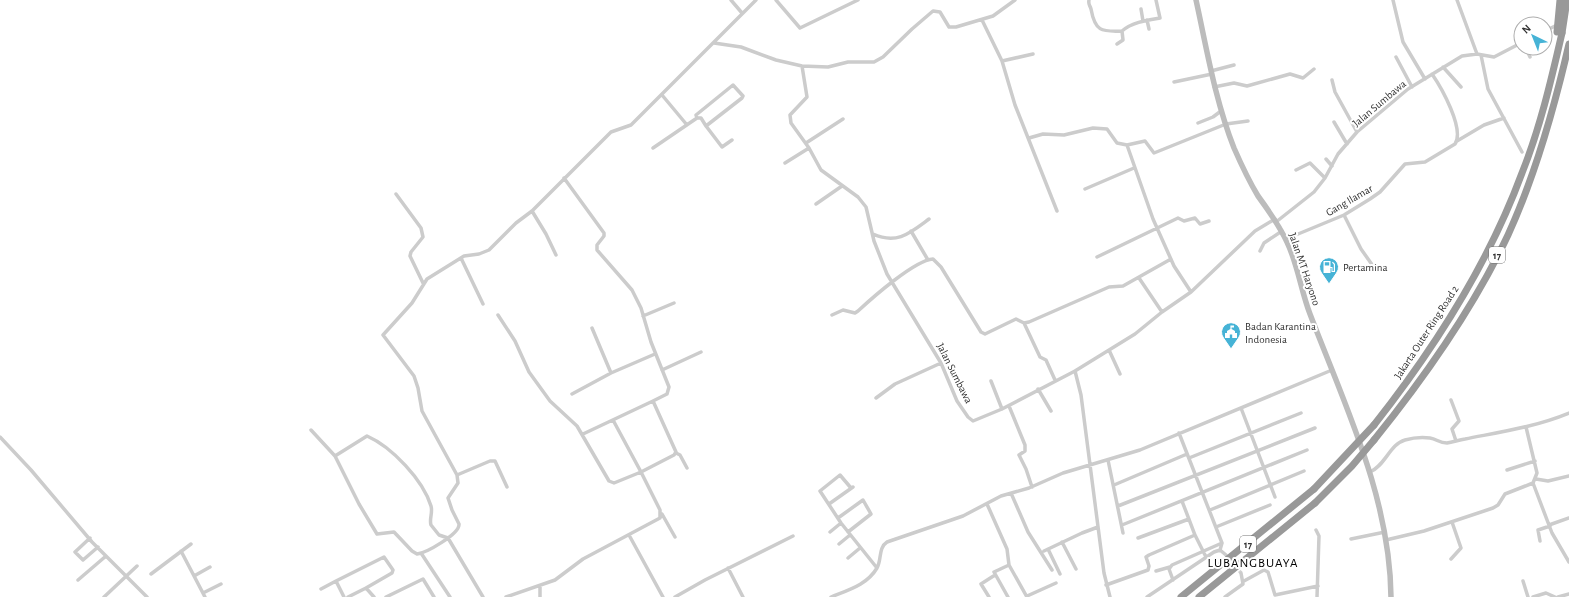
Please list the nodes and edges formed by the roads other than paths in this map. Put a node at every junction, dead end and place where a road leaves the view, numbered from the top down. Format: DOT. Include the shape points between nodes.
graph roads {
  1 [pos="731,0"];
  2 [pos="756,0"];
  3 [pos="776,0"];
  4 [pos="858,0"];
  5 [pos="1015,0"];
  6 [pos="1089,0"];
  7 [pos="1156,0"];
  8 [pos="1196,0"];
  9 [pos="1393,0"];
  10 [pos="1457,0"];
  11 [pos="1560,0"];
  12 [pos="1567,0"];
  13 [pos="1141,8"];
  14 [pos="742,13"];
  15 [pos="1569,16"];
  16 [pos="982,20"];
  17 [pos="1145,21"];
  18 [pos="1553,26"];
  19 [pos="1149,29"];
  20 [pos="1122,31"];
  21 [pos="1560,33"];
  22 [pos="714,42"];
  23 [pos="1117,44"];
  24 [pos="1569,44"];
  25 [pos="1513,47"];
  26 [pos="1033,54"];
  27 [pos="1479,54"];
  28 [pos="1396,57"];
  29 [pos="1002,61"];
  30 [pos="1234,65"];
  31 [pos="802,66"];
  32 [pos="1444,67"];
  33 [pos="1314,69"];
  34 [pos="1211,73"];
  35 [pos="1432,74"];
  36 [pos="1425,79"];
  37 [pos="1332,80"];
  38 [pos="1174,82"];
  39 [pos="1214,86"];
  40 [pos="1412,87"];
  41 [pos="1461,87"];
  42 [pos="662,95"];
  43 [pos="1221,111"];
  44 [pos="697,118"];
  45 [pos="1504,118"];
  46 [pos="843,119"];
  47 [pos="1248,121"];
  48 [pos="1334,122"];
  49 [pos="1198,123"];
  50 [pos="1226,124"];
  51 [pos="687,125"];
  52 [pos="706,126"];
  53 [pos="1358,132"];
  54 [pos="1029,138"];
  55 [pos="732,140"];
  56 [pos="1457,141"];
  57 [pos="806,143"];
  58 [pos="1347,144"];
  59 [pos="1127,145"];
  60 [pos="653,148"];
  61 [pos="809,148"];
  62 [pos="1522,152"];
  63 [pos="1326,159"];
  64 [pos="785,164"];
  65 [pos="1332,166"];
  66 [pos="1134,168"];
  67 [pos="1296,170"];
  68 [pos="564,178"];
  69 [pos="1325,178"];
  70 [pos="842,186"];
  71 [pos="1085,189"];
  72 [pos="396,194"];
  73 [pos="816,204"];
  74 [pos="532,211"];
  75 [pos="1057,211"];
  76 [pos="1344,215"];
  77 [pos="929,219"];
  78 [pos="1209,220"];
  79 [pos="1276,220"];
  80 [pos="1157,228"];
  81 [pos="1282,231"];
  82 [pos="911,232"];
  83 [pos="873,234"];
  84 [pos="1286,239"];
  85 [pos="1260,251"];
  86 [pos="556,255"];
  87 [pos="1097,257"];
  88 [pos="461,258"];
  89 [pos="1171,259"];
  90 [pos="928,260"];
  91 [pos="1373,266"];
  92 [pos="1139,278"];
  93 [pos="892,282"];
  94 [pos="423,283"];
  95 [pos="1191,292"];
  96 [pos="674,303"];
  97 [pos="483,304"];
  98 [pos="1162,312"];
  99 [pos="498,315"];
  100 [pos="832,315"];
  101 [pos="643,316"];
  102 [pos="1024,323"];
  103 [pos="592,328"];
  104 [pos="1109,350"];
  105 [pos="701,352"];
  106 [pos="655,354"];
  107 [pos="941,363"];
  108 [pos="662,370"];
  109 [pos="1332,370"];
  110 [pos="1075,371"];
  111 [pos="611,373"];
  112 [pos="1120,374"];
  113 [pos="1055,380"];
  114 [pos="991,381"];
  115 [pos="1038,389"];
  116 [pos="572,394"];
  117 [pos="876,398"];
  118 [pos="1451,400"];
  119 [pos="653,401"];
  120 [pos="1009,406"];
  121 [pos="1241,408"];
  122 [pos="1002,409"];
  123 [pos="1051,412"];
  124 [pos="1301,413"];
  125 [pos="1569,413"];
  126 [pos="613,420"];
  127 [pos="1526,427"];
  128 [pos="1315,428"];
  129 [pos="311,430"];
  130 [pos="1179,433"];
  131 [pos="583,434"];
  132 [pos="1250,434"];
  133 [pos="0,437"];
  134 [pos="1456,441"];
  135 [pos="1307,450"];
  136 [pos="1258,451"];
  137 [pos="676,453"];
  138 [pos="1187,454"];
  139 [pos="335,456"];
  140 [pos="1189,458"];
  141 [pos="1108,460"];
  142 [pos="1535,461"];
  143 [pos="1090,465"];
  144 [pos="1264,467"];
  145 [pos="687,468"];
  146 [pos="1507,470"];
  147 [pos="1304,471"];
  148 [pos="641,472"];
  149 [pos="1370,472"];
  150 [pos="457,475"];
  151 [pos="1196,475"];
  152 [pos="1569,476"];
  153 [pos="1536,479"];
  154 [pos="1533,483"];
  155 [pos="1271,484"];
  156 [pos="1114,485"];
  157 [pos="508,487"];
  158 [pos="1032,487"];
  159 [pos="1202,492"];
  160 [pos="1011,493"];
  161 [pos="1275,497"];
  162 [pos="1182,501"];
  163 [pos="829,504"];
  164 [pos="987,504"];
  165 [pos="1118,506"];
  166 [pos="1270,506"];
  167 [pos="1210,510"];
  168 [pos="661,513"];
  169 [pos="838,518"];
  170 [pos="1569,518"];
  171 [pos="1189,519"];
  172 [pos="1452,522"];
  173 [pos="841,523"];
  174 [pos="1122,525"];
  175 [pos="1549,526"];
  176 [pos="1098,527"];
  177 [pos="1216,527"];
  178 [pos="1316,530"];
  179 [pos="830,532"];
  180 [pos="1385,532"];
  181 [pos="849,533"];
  182 [pos="1123,534"];
  183 [pos="629,535"];
  184 [pos="1195,535"];
  185 [pos="793,536"];
  186 [pos="675,537"];
  187 [pos="90,538"];
  188 [pos="448,538"];
  189 [pos="1138,538"];
  190 [pos="1351,540"];
  191 [pos="1386,540"];
  192 [pos="1540,540"];
  193 [pos="1062,542"];
  194 [pos="1222,543"];
  195 [pos="191,544"];
  196 [pos="839,544"];
  197 [pos="98,547"];
  198 [pos="860,548"];
  199 [pos="1048,549"];
  200 [pos="1220,550"];
  201 [pos="181,551"];
  202 [pos="1044,551"];
  203 [pos="1203,551"];
  204 [pos="420,553"];
  205 [pos="1226,555"];
  206 [pos="106,556"];
  207 [pos="1206,557"];
  208 [pos="848,558"];
  209 [pos="1451,559"];
  210 [pos="1569,562"];
  211 [pos="1009,565"];
  212 [pos="137,566"];
  213 [pos="210,567"];
  214 [pos="1170,567"];
  215 [pos="728,568"];
  216 [pos="877,568"];
  217 [pos="1076,569"];
  218 [pos="1052,570"];
  219 [pos="1156,571"];
  220 [pos="1241,573"];
  221 [pos="151,574"];
  222 [pos="1060,574"];
  223 [pos="996,575"];
  224 [pos="126,576"];
  225 [pos="194,576"];
  226 [pos="78,580"];
  227 [pos="1173,580"];
  228 [pos="336,581"];
  229 [pos="1244,581"];
  230 [pos="1523,581"];
  231 [pos="1056,583"];
  232 [pos="221,584"];
  233 [pos="1106,585"];
  234 [pos="1318,586"];
  235 [pos="538,587"];
  236 [pos="366,588"];
  237 [pos="321,589"];
  238 [pos="1231,592"];
  239 [pos="1569,594"];
  240 [pos="204,595"];
  241 [pos="104,597"];
  242 [pos="147,597"];
  243 [pos="344,597"];
  244 [pos="348,597"];
  245 [pos="374,597"];
  246 [pos="386,597"];
  247 [pos="433,597"];
  248 [pos="450,597"];
  249 [pos="482,597"];
  250 [pos="506,597"];
  251 [pos="539,597"];
  252 [pos="663,597"];
  253 [pos="676,597"];
  254 [pos="743,597"];
  255 [pos="831,597"];
  256 [pos="989,597"];
  257 [pos="1008,597"];
  258 [pos="1027,597"];
  259 [pos="1110,597"];
  260 [pos="1147,597"];
  261 [pos="1181,597"];
  262 [pos="1199,597"];
  263 [pos="1225,597"];
  264 [pos="1233,597"];
  265 [pos="1317,597"];
  266 [pos="1391,597"];
  267 [pos="1528,597"];
  268 [pos="1533,597"];
  269 [pos="1555,597"];
  270 [pos="1558,597"];
  1 -- 14 [label="street"];
  2 -- 14 [label="street"];
  3 -- 4 [label="street" via="800,28"];
  5 -- 16 [label="street" via="998,13"];
  6 -- 20 [label="street" via="1091,13 1098,27 1107,32"];
  7 -- 17 [label="street" via="1160,18"];
  8 -- 34 [label="main road, Jalan MT Haryono"];
  9 -- 36 [label="street" via="1403,42"];
  10 -- 27 [label="street"];
  11 -- 21 [label="highway, bridge"];
  12 -- 21 [label="highway, Jakarta Outer Ring Road 2 / 17, bridge"];
  13 -- 17 [label="street"];
  14 -- 22 [label="street"];
  15 -- 18 [label="street"];
  16 -- 29 [label="street"];
  16 -- 31 [label="street" via="952,28 940,12 933,11 877,61 848,62 828,67"];
  17 -- 19 [label="street"];
  17 -- 20 [label="street"];
  20 -- 23 [label="street" via="1123,40"];
  21 -- 261 [label="highway, Jakarta Outer Ring Road 2 / 17, bridge" via="1549,90 1522,174 1497,233 1461,300 1417,368 1374,425 1314,489"];
  22 -- 31 [label="street" via="741,47 776,60"];
  22 -- 42 [label="street"];
  24 -- 262 [label="highway, Jakarta Outer Ring Road 2 / 17, bridge" via="1546,134 1532,177 1508,235 1474,299 1436,359 1352,466 1315,503"];
  25 -- 27 [label="street, Jalan Sumbawa" via="1496,57"];
  26 -- 29 [label="street"];
  27 -- 32 [label="street, Jalan Sumbawa" via="1462,56"];
  27 -- 45 [label="street" via="1488,89"];
  28 -- 40 [label="street"];
  29 -- 54 [label="street" via="1015,105"];
  30 -- 34 [label="street"];
  31 -- 57 [label="street, Jalan Sumbawa" via="807,98 789,118"];
  32 -- 35 [label="street, Jalan Sumbawa"];
  32 -- 41 [label="street"];
  33 -- 39 [label="street" via="1303,78 1290,74 1247,86 1234,83"];
  34 -- 38 [label="street"];
  34 -- 39 [label="main road, Jalan MT Haryono"];
  35 -- 36 [label="street, Jalan Sumbawa"];
  35 -- 56 [label="street" via="1446,97"];
  36 -- 40 [label="street, Jalan Sumbawa"];
  37 -- 53 [label="street" via="1335,92"];
  39 -- 43 [label="main road, Jalan MT Haryono"];
  40 -- 53 [label="street, Jalan Sumbawa"];
  42 -- 51 [label="street"];
  42 -- 68 [label="street" via="629,126 613,130"];
  43 -- 49 [label="street"];
  43 -- 50 [label="main road, Jalan MT Haryono"];
  44 -- 51 [label="street"];
  44 -- 52 [label="street" via="701,118"];
  44 -- 52 [label="street" via="696,115 735,86 742,98"];
  45 -- 56 [label="street"];
  45 -- 62 [label="street"];
  46 -- 57 [label="street"];
  47 -- 50 [label="street"];
  48 -- 58 [label="street"];
  50 -- 59 [label="street" via="1154,153 1144,141"];
  50 -- 79 [label="main road, Jalan MT Haryono" via="1252,184"];
  51 -- 60 [label="street"];
  52 -- 55 [label="street" via="722,147"];
  53 -- 58 [label="street, Jalan Sumbawa"];
  54 -- 59 [label="street" via="1099,128 1107,129 1117,143"];
  54 -- 75 [label="street"];
  56 -- 76 [label="street, Gang Ilamar" via="1454,146 1430,160 1401,167 1379,193"];
  57 -- 61 [label="street, Jalan Sumbawa"];
  58 -- 65 [label="street, Jalan Sumbawa"];
  59 -- 66 [label="street"];
  61 -- 64 [label="street"];
  61 -- 70 [label="street, Jalan Sumbawa" via="821,170"];
  63 -- 65 [label="street"];
  65 -- 69 [label="street, Jalan Sumbawa"];
  66 -- 71 [label="street"];
  66 -- 80 [label="street"];
  67 -- 69 [label="street" via="1310,163"];
  68 -- 74 [label="street"];
  68 -- 101 [label="street" via="604,232 597,248 629,285"];
  69 -- 79 [label="street, Jalan Sumbawa" via="1312,194"];
  70 -- 73 [label="street"];
  70 -- 83 [label="street, Jalan Sumbawa" via="864,203"];
  72 -- 94 [label="street" via="421,228 423,237 410,256"];
  74 -- 86 [label="street"];
  74 -- 88 [label="street" via="486,252"];
  76 -- 84 [label="street, Gang Ilamar"];
  76 -- 91 [label="street"];
  77 -- 82 [label="street"];
  78 -- 80 [label="street" via="1200,224 1193,218 1184,221 1178,218"];
  79 -- 81 [label="main road, Jalan MT Haryono"];
  79 -- 95 [label="street, Jalan Sumbawa" via="1255,231"];
  80 -- 87 [label="street"];
  80 -- 89 [label="street"];
  81 -- 84 [label="main road, Jalan MT Haryono"];
  81 -- 85 [label="street" via="1264,242"];
  82 -- 83 [label="street" via="893,239"];
  82 -- 90 [label="street"];
  83 -- 93 [label="street, Jalan Sumbawa" via="884,268"];
  84 -- 109 [label="main road, Jalan MT Haryono" via="1307,306"];
  88 -- 94 [label="street"];
  88 -- 97 [label="street"];
  89 -- 92 [label="street"];
  89 -- 95 [label="street"];
  90 -- 93 [label="street"];
  90 -- 102 [label="street" via="933,259 940,265 983,334 1016,319"];
  92 -- 98 [label="street"];
  92 -- 102 [label="street" via="1123,286 1109,287"];
  93 -- 100 [label="street" via="855,313 843,310"];
  93 -- 107 [label="street, Jalan Sumbawa"];
  94 -- 150 [label="street" via="412,303 383,335 416,381 422,411"];
  95 -- 98 [label="street, Jalan Sumbawa"];
  96 -- 101 [label="street"];
  98 -- 104 [label="street, Jalan Sumbawa" via="1135,334"];
  99 -- 131 [label="street" via="515,341 529,372 550,401"];
  101 -- 106 [label="street"];
  102 -- 113 [label="street" via="1040,357 1048,362"];
  103 -- 111 [label="street"];
  104 -- 110 [label="street, Jalan Sumbawa"];
  104 -- 112 [label="street"];
  105 -- 108 [label="street"];
  106 -- 108 [label="street"];
  106 -- 111 [label="street"];
  107 -- 117 [label="street" via="895,384"];
  107 -- 122 [label="street, Jalan Sumbawa" via="957,401 970,420 976,421"];
  108 -- 119 [label="street" via="669,387 668,392"];
  109 -- 121 [label="street"];
  109 -- 149 [label="main road, Jalan MT Haryono"];
  110 -- 113 [label="street, Jalan Sumbawa"];
  110 -- 143 [label="street" via="1081,395"];
  111 -- 116 [label="street"];
  113 -- 115 [label="street, Jalan Sumbawa"];
  114 -- 122 [label="street"];
  115 -- 120 [label="street, Jalan Sumbawa"];
  115 -- 123 [label="street"];
  118 -- 134 [label="street" via="1459,421 1452,429"];
  119 -- 126 [label="street"];
  119 -- 137 [label="street"];
  120 -- 122 [label="street, Jalan Sumbawa"];
  120 -- 158 [label="street" via="1025,445 1025,451 1019,455"];
  121 -- 130 [label="street"];
  121 -- 132 [label="street"];
  124 -- 132 [label="street"];
  125 -- 127 [label="street"];
  126 -- 131 [label="street"];
  126 -- 148 [label="street"];
  127 -- 134 [label="street"];
  127 -- 142 [label="street"];
  128 -- 136 [label="street"];
  129 -- 139 [label="street"];
  130 -- 138 [label="street"];
  130 -- 141 [label="street" via="1140,450"];
  131 -- 148 [label="street" via="611,482 620,482"];
  132 -- 136 [label="street"];
  132 -- 140 [label="street"];
  133 -- 187 [label="street"];
  134 -- 149 [label="street" via="1440,443 1427,438 1401,441 1375,470"];
  135 -- 144 [label="street"];
  136 -- 144 [label="street"];
  136 -- 151 [label="street"];
  137 -- 145 [label="street" via="680,455"];
  137 -- 148 [label="street"];
  138 -- 140 [label="street"];
  138 -- 156 [label="street"];
  139 -- 188 [label="street" via="367,436 383,446 400,459 415,477 432,508 431,525 439,534"];
  139 -- 204 [label="street" via="375,533 394,532 412,551"];
  140 -- 151 [label="street"];
  141 -- 143 [label="street"];
  141 -- 156 [label="street"];
  142 -- 146 [label="street"];
  142 -- 153 [label="street"];
  143 -- 158 [label="street" via="1063,473"];
  143 -- 176 [label="street"];
  144 -- 155 [label="street"];
  144 -- 159 [label="street"];
  147 -- 155 [label="street"];
  148 -- 168 [label="street"];
  149 -- 180 [label="main road, Jalan MT Haryono"];
  150 -- 157 [label="street" via="495,461"];
  150 -- 188 [label="street" via="458,483 448,498 460,527"];
  151 -- 159 [label="street"];
  151 -- 165 [label="street"];
  152 -- 153 [label="street" via="1548,481"];
  153 -- 154 [label="street"];
  154 -- 172 [label="street" via="1506,494 1496,507"];
  154 -- 175 [label="street"];
  155 -- 161 [label="street"];
  155 -- 167 [label="street"];
  156 -- 165 [label="street"];
  158 -- 160 [label="street"];
  159 -- 162 [label="street"];
  159 -- 167 [label="street"];
  160 -- 164 [label="street"];
  160 -- 218 [label="street" via="1028,532"];
  162 -- 171 [label="street"];
  162 -- 174 [label="street"];
  163 -- 163 [label="street" via="852,488 840,475 820,491"];
  163 -- 169 [label="street"];
  164 -- 211 [label="street" via="1007,549"];
  164 -- 216 [label="street" via="963,516 887,542 882,547"];
  165 -- 174 [label="street"];
  166 -- 177 [label="street"];
  167 -- 177 [label="street"];
  168 -- 183 [label="street" via="658,520"];
  168 -- 186 [label="street"];
  169 -- 173 [label="street"];
  169 -- 181 [label="street" via="863,500 871,514"];
  170 -- 175 [label="street"];
  171 -- 184 [label="street"];
  171 -- 189 [label="street"];
  172 -- 191 [label="street"];
  172 -- 209 [label="street" via="1461,548"];
  173 -- 179 [label="street"];
  173 -- 181 [label="street"];
  174 -- 182 [label="street"];
  175 -- 192 [label="street" via="1538,530"];
  175 -- 210 [label="street"];
  176 -- 193 [label="street"];
  176 -- 233 [label="street"];
  177 -- 194 [label="street"];
  178 -- 234 [label="street" via="1319,536"];
  180 -- 190 [label="street"];
  180 -- 191 [label="main road, Jalan MT Haryono"];
  181 -- 196 [label="street"];
  181 -- 198 [label="street"];
  183 -- 235 [label="street" via="583,559 555,580"];
  183 -- 252 [label="street"];
  184 -- 203 [label="street"];
  184 -- 233 [label="street" via="1146,557 1148,570"];
  185 -- 215 [label="street"];
  187 -- 197 [label="street"];
  187 -- 197 [label="street" via="75,552 83,560"];
  188 -- 204 [label="street"];
  188 -- 249 [label="street"];
  191 -- 266 [label="main road, Jalan MT Haryono"];
  193 -- 199 [label="street"];
  193 -- 217 [label="street"];
  194 -- 200 [label="street"];
  194 -- 203 [label="street"];
  195 -- 201 [label="street"];
  197 -- 206 [label="street"];
  198 -- 208 [label="street"];
  198 -- 216 [label="street"];
  199 -- 202 [label="street"];
  199 -- 222 [label="street"];
  200 -- 205 [label="street"];
  200 -- 207 [label="street"];
  201 -- 221 [label="street"];
  201 -- 225 [label="street"];
  203 -- 207 [label="street"];
  203 -- 214 [label="street"];
  204 -- 248 [label="street"];
  206 -- 224 [label="street"];
  206 -- 226 [label="street"];
  207 -- 227 [label="street"];
  211 -- 223 [label="street" via="994,572"];
  211 -- 258 [label="street"];
  212 -- 224 [label="street"];
  213 -- 225 [label="street"];
  214 -- 219 [label="street"];
  214 -- 227 [label="street"];
  215 -- 253 [label="street"];
  215 -- 254 [label="street"];
  216 -- 255 [label="street" via="867,580 856,587"];
  220 -- 229 [label="street"];
  223 -- 256 [label="street" via="981,584"];
  223 -- 257 [label="street"];
  224 -- 241 [label="street"];
  224 -- 242 [label="street"];
  225 -- 240 [label="street"];
  227 -- 260 [label="street"];
  228 -- 236 [label="street" via="384,557 393,570 392,573"];
  228 -- 237 [label="street"];
  228 -- 243 [label="street"];
  229 -- 234 [label="street" via="1264,570 1268,572 1275,595"];
  229 -- 238 [label="street"];
  230 -- 267 [label="street"];
  231 -- 258 [label="street"];
  232 -- 240 [label="street"];
  233 -- 259 [label="street"];
  234 -- 265 [label="street"];
  235 -- 250 [label="street"];
  235 -- 251 [label="street"];
  236 -- 244 [label="street"];
  236 -- 245 [label="street"];
  238 -- 263 [label="street"];
  238 -- 264 [label="street"];
  239 -- 270 [label="street"];
  246 -- 247 [label="street" via="423,579"];
  268 -- 269 [label="street" via="1546,593"];
}
